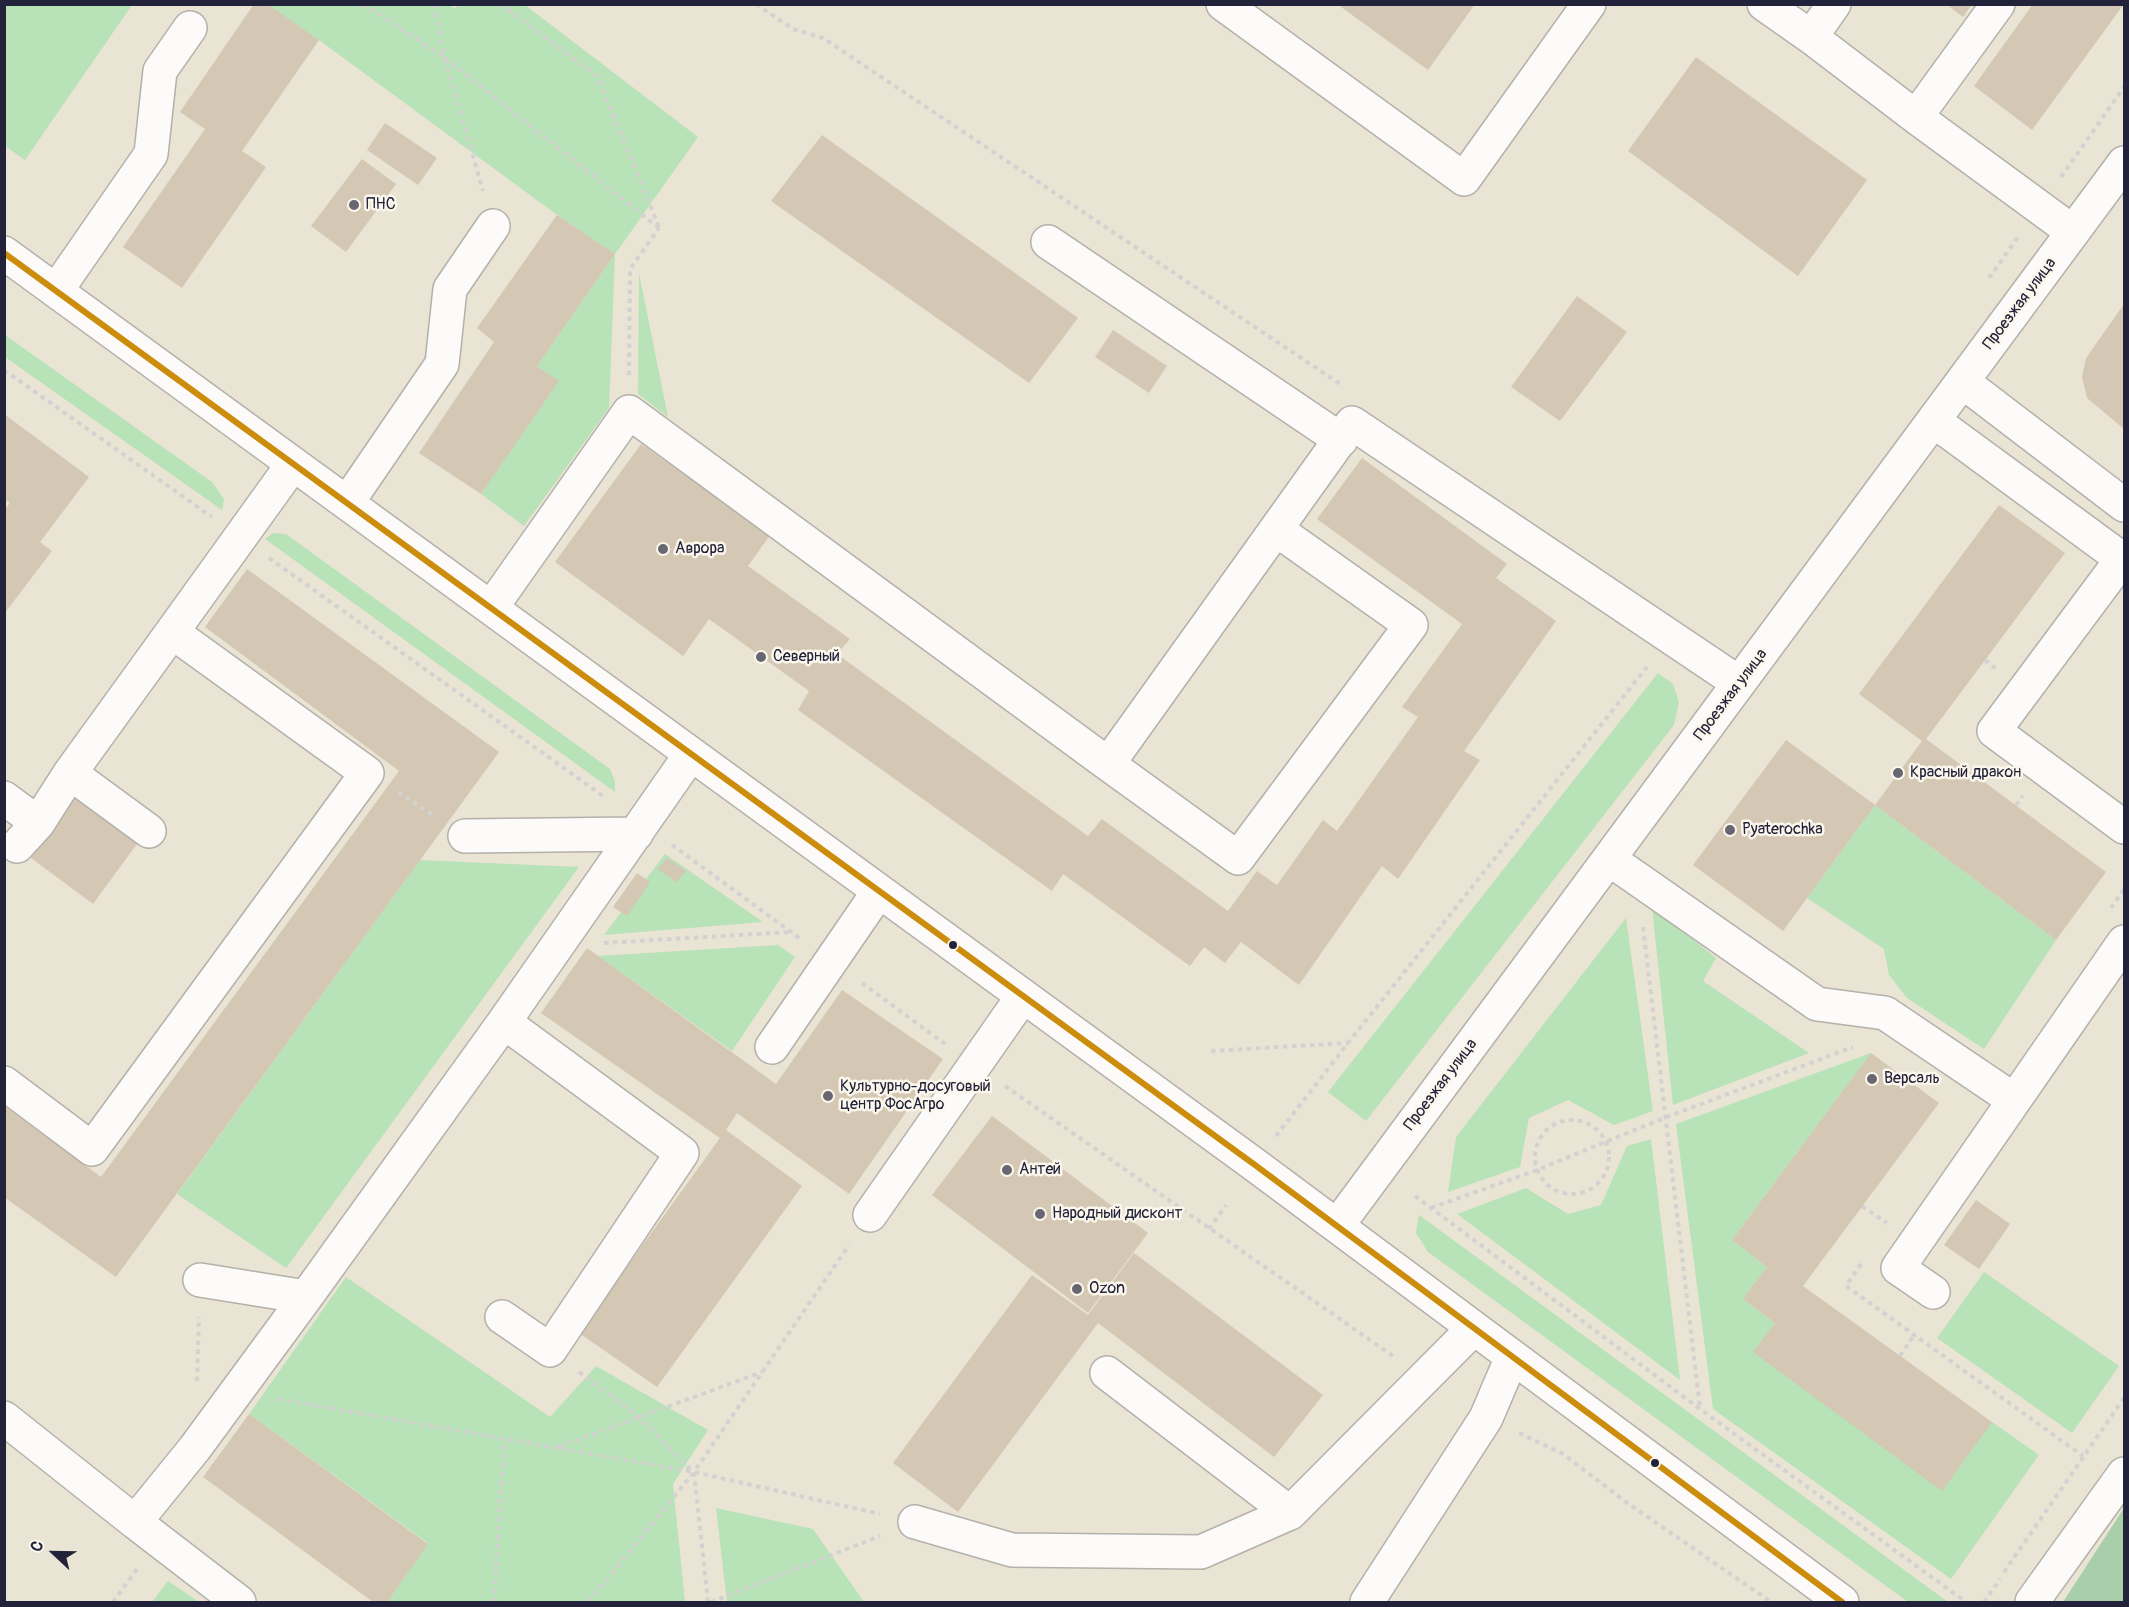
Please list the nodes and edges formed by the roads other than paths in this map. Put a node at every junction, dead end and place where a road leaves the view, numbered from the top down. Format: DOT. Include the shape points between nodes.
graph roads {
  1 [pos="1223,4"];
  2 [pos="1589,4"];
  3 [pos="1764,4"];
  4 [pos="1834,4"];
  5 [pos="1998,4"];
  6 [pos="190,28"];
  7 [pos="1811,37"];
  8 [pos="1916,117"];
  9 [pos="2124,163"];
  10 [pos="494,226"];
  11 [pos="2073,232"];
  12 [pos="1048,242"];
  13 [pos="4,253"];
  14 [pos="56,291"];
  15 [pos="1963,382"];
  16 [pos="1934,421"];
  17 [pos="1341,440"];
  18 [pos="293,464"];
  19 [pos="347,503"];
  20 [pos="2124,504"];
  21 [pos="1277,530"];
  22 [pos="491,608"];
  23 [pos="172,632"];
  24 [pos="1739,683"];
  25 [pos="691,754"];
  26 [pos="1108,764"];
  27 [pos="70,772"];
  28 [pos="4,798"];
  29 [pos="2124,827"];
  30 [pos="639,829"];
  31 [pos="149,831"];
  32 [pos="465,836"];
  33 [pos="1609,859"];
  34 [pos="879,891"];
  35 [pos="2124,942"];
  36 [pos="1023,996"];
  37 [pos="504,1022"];
  38 [pos="772,1047"];
  39 [pos="4,1083"];
  40 [pos="2014,1100"];
  41 [pos="870,1215"];
  42 [pos="1337,1226"];
  43 [pos="200,1280"];
  44 [pos="1933,1292"];
  45 [pos="306,1297"];
  46 [pos="502,1317"];
  47 [pos="1474,1328"];
  48 [pos="1512,1357"];
  49 [pos="1107,1373"];
  50 [pos="4,1418"];
  51 [pos="2124,1474"];
  52 [pos="1290,1513"];
  53 [pos="135,1522"];
  54 [pos="915,1522"];
  55 [pos="1836,1601"];
  56 [pos="239,1602"];
  57 [pos="1367,1602"];
  58 [pos="2032,1602"];
  1 -- 2 [label="street" via="1464,179"];
  3 -- 7 [label="street"];
  4 -- 7 [label="street"];
  5 -- 8 [label="street"];
  6 -- 14 [label="street" via="160,71 151,154"];
  7 -- 8 [label="street"];
  8 -- 11 [label="street"];
  9 -- 11 [label="street, Проезжая улица"];
  10 -- 19 [label="street" via="450,289 442,364"];
  11 -- 15 [label="street, Проезжая улица"];
  12 -- 17 [label="street"];
  13 -- 14 [label="street"];
  14 -- 18 [label="street"];
  15 -- 16 [label="street, Проезжая улица"];
  15 -- 20 [label="street"];
  16 -- 24 [label="street, Проезжая улица"];
  16 -- 29 [label="street" via="2122,559 1994,731"];
  17 -- 21 [label="street"];
  17 -- 24 [label="street" via="1352,423"];
  18 -- 19 [label="street"];
  18 -- 23 [label="street"];
  19 -- 22 [label="street"];
  21 -- 26 [label="street"];
  21 -- 26 [label="street" via="1411,625 1238,858"];
  22 -- 25 [label="street"];
  22 -- 26 [label="street" via="629,412"];
  23 -- 27 [label="street"];
  23 -- 39 [label="street" via="367,773 92,1149"];
  24 -- 33 [label="street, Проезжая улица"];
  25 -- 30 [label="street"];
  25 -- 34 [label="street"];
  27 -- 28 [label="street" via="28,835"];
  27 -- 31 [label="street"];
  30 -- 32 [label="street"];
  30 -- 37 [label="street"];
  33 -- 40 [label="street" via="1817,1004 1885,1013"];
  33 -- 42 [label="street, Проезжая улица"];
  34 -- 36 [label="street"];
  34 -- 38 [label="street"];
  35 -- 40 [label="street"];
  36 -- 41 [label="street"];
  36 -- 42 [label="street"];
  37 -- 45 [label="street"];
  37 -- 46 [label="street" via="682,1153 550,1350"];
  40 -- 44 [label="street" via="1898,1268"];
  42 -- 47 [label="street"];
  43 -- 45 [label="street"];
  45 -- 53 [label="street"];
  47 -- 48 [label="street"];
  47 -- 52 [label="street"];
  48 -- 55 [label="street"];
  48 -- 57 [label="street" via="1485,1418"];
  49 -- 52 [label="street"];
  50 -- 53 [label="street"];
  51 -- 58 [label="street"];
  52 -- 54 [label="street" via="1201,1552 1011,1551"];
  53 -- 56 [label="street"];
}
